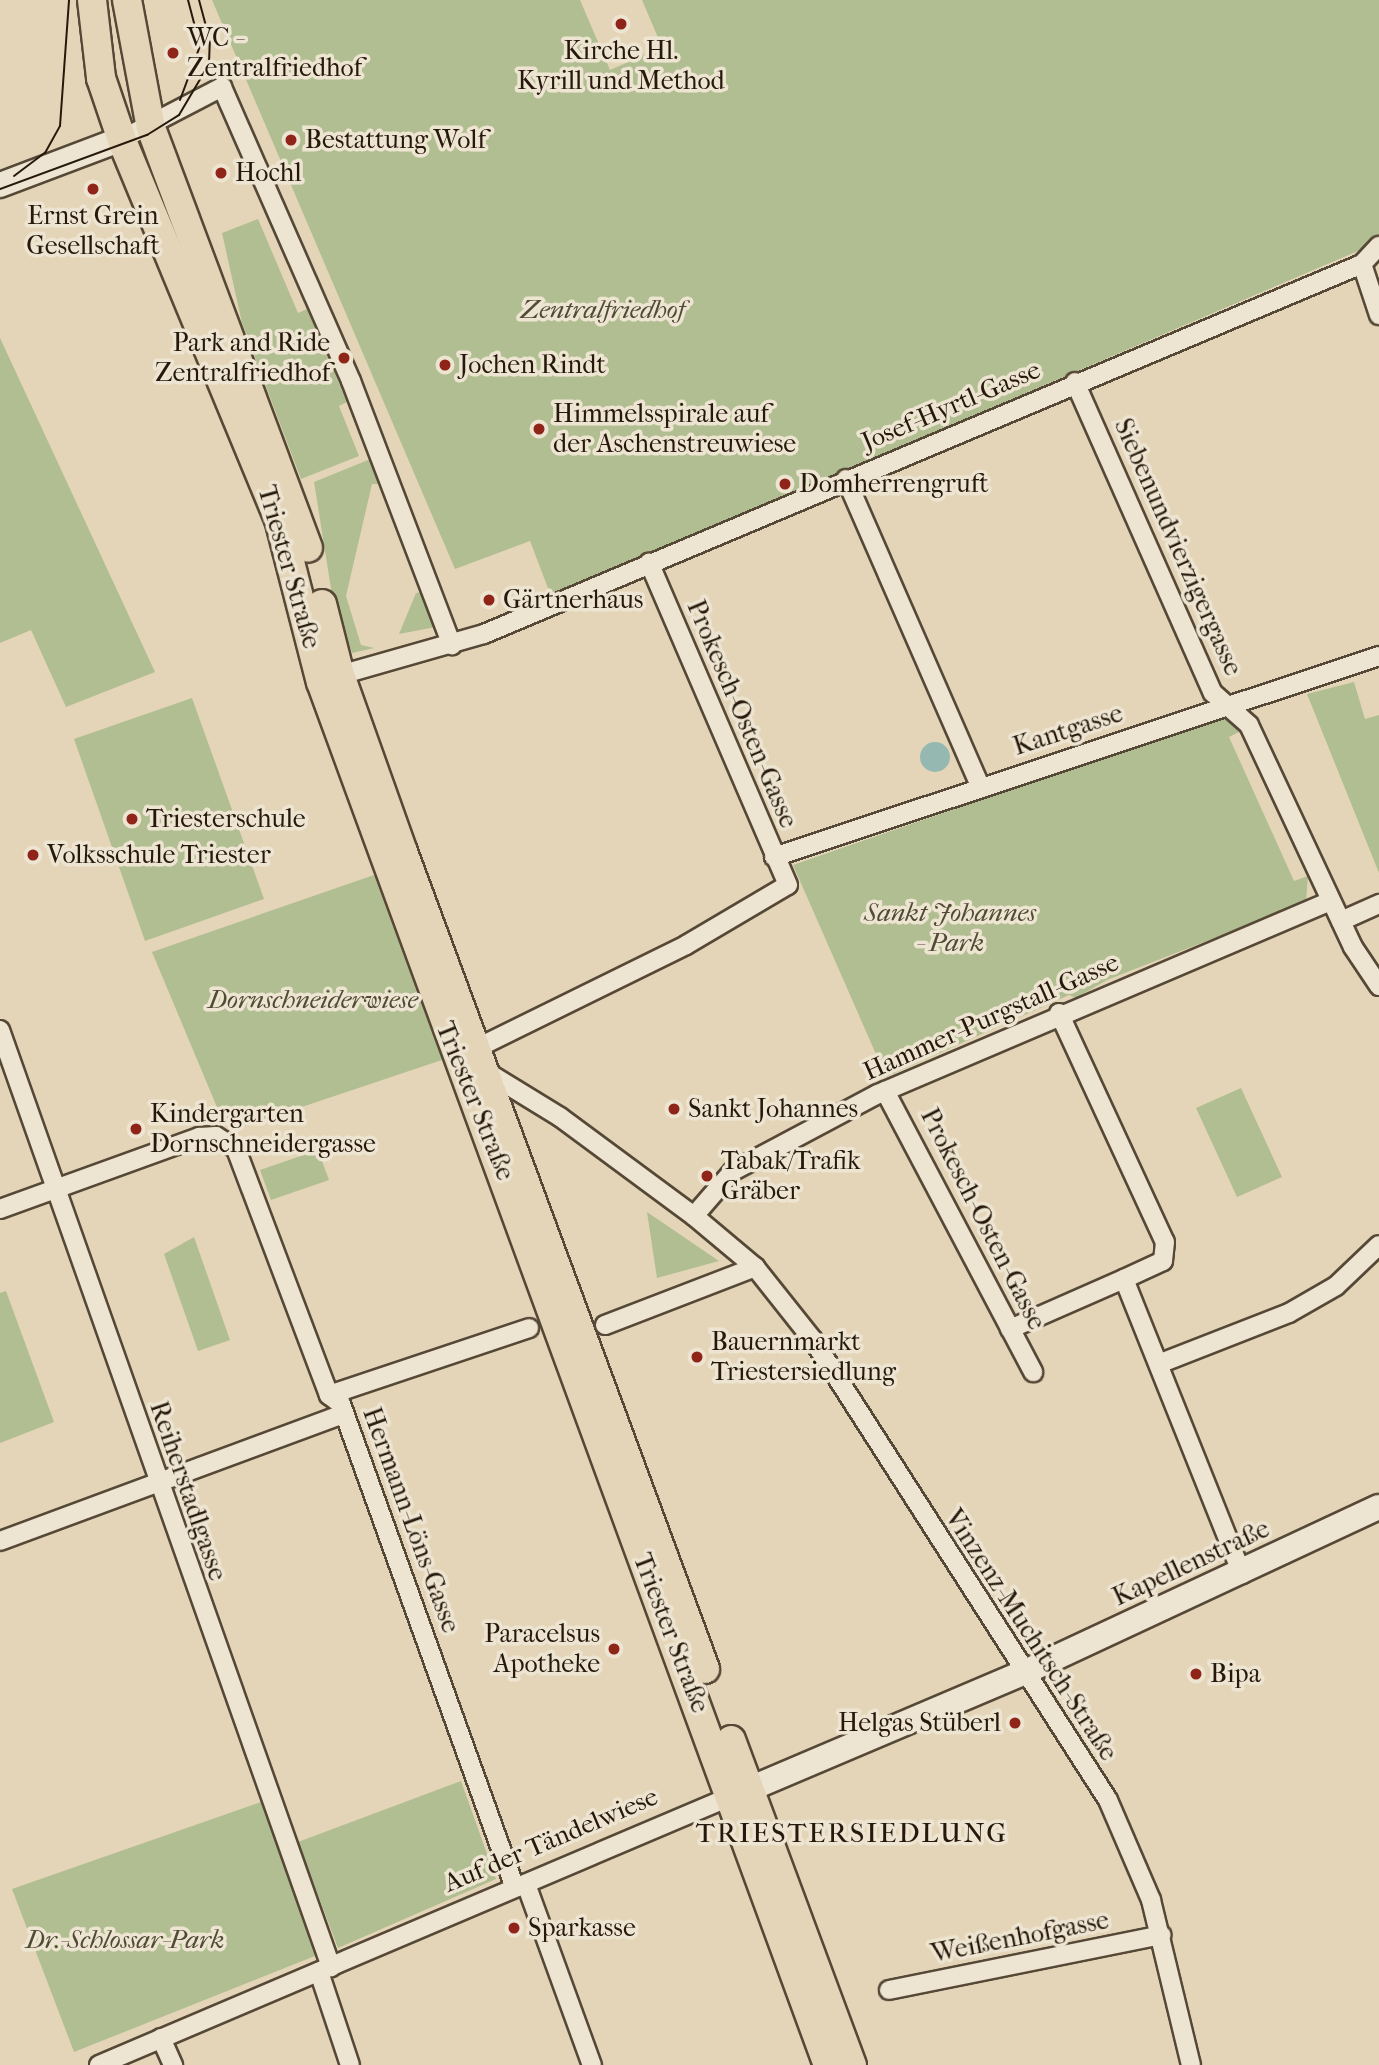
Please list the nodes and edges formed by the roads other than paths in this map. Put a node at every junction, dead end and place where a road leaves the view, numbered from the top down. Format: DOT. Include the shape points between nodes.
graph roads {
  1 [pos="92,0"];
  2 [pos="127,0"];
  3 [pos="151,128"];
  4 [pos="122,139"];
  5 [pos="0,185"];
  6 [pos="1379,246"];
  7 [pos="1362,264"];
  8 [pos="1379,315"];
  9 [pos="1075,382"];
  10 [pos="846,479"];
  11 [pos="649,564"];
  12 [pos="452,645"];
  13 [pos="1379,656"];
  14 [pos="340,675"];
  15 [pos="1227,704"];
  16 [pos="980,786"];
  17 [pos="775,857"];
  18 [pos="1331,901"];
  19 [pos="1379,904"];
  20 [pos="1341,921"];
  21 [pos="727,922"];
  22 [pos="1379,986"];
  23 [pos="1059,1013"];
  24 [pos="0,1030"];
  25 [pos="480,1060"];
  26 [pos="885,1091"];
  27 [pos="55,1190"];
  28 [pos="0,1209"];
  29 [pos="694,1216"];
  30 [pos="1379,1245"];
  31 [pos="755,1267"];
  32 [pos="1124,1279"];
  33 [pos="605,1325"];
  34 [pos="529,1328"];
  35 [pos="1010,1329"];
  36 [pos="1161,1363"];
  37 [pos="1033,1372"];
  38 [pos="329,1395"];
  39 [pos="344,1414"];
  40 [pos="159,1484"];
  41 [pos="1379,1507"];
  42 [pos="0,1541"];
  43 [pos="1242,1574"];
  44 [pos="1027,1671"];
  45 [pos="739,1794"];
  46 [pos="521,1886"];
  47 [pos="1162,1935"];
  48 [pos="325,1969"];
  49 [pos="889,1990"];
  50 [pos="161,2038"];
  51 [pos="99,2065"];
  52 [pos="173,2065"];
  53 [pos="350,2065"];
  54 [pos="592,2065"];
  55 [pos="828,2065"];
  56 [pos="852,2065"];
  57 [pos="1191,2065"];
  1 -- 4 [label="main road, Triester Straße" via="101,78"];
  2 -- 3 [label="main road, Triester Straße"];
  3 -- 4 [label="street"];
  3 -- 12 [label="street" via="222,87 351,381"];
  3 -- 14 [label="main road, Triester Straße" via="297,510"];
  4 -- 5 [label="main road"];
  4 -- 45 [label="main road, Triester Straße" via="279,519 321,682"];
  6 -- 7 [label="street, Josef-Hyrtl-Gasse"];
  7 -- 8 [label="street"];
  7 -- 9 [label="street, Josef-Hyrtl-Gasse"];
  9 -- 10 [label="street, Josef-Hyrtl-Gasse"];
  9 -- 15 [label="street, Siebenundvierzigergasse" via="1213,694"];
  10 -- 11 [label="street, Josef-Hyrtl-Gasse"];
  10 -- 16 [label="street"];
  11 -- 12 [label="street, Josef-Hyrtl-Gasse"];
  11 -- 17 [label="street, Prokesch-Osten-Gasse"];
  12 -- 14 [label="street, Josef-Hyrtl-Gasse"];
  13 -- 15 [label="street, Kantgasse"];
  14 -- 25 [label="main road, Triester Straße"];
  15 -- 16 [label="street, Kantgasse"];
  15 -- 18 [label="street, Siebenundvierzigergasse" via="1249,725"];
  16 -- 17 [label="street, Kantgasse"];
  17 -- 21 [label="street, Prokesch-Osten-Gasse" via="788,886"];
  18 -- 20 [label="street, Siebenundvierzigergasse"];
  18 -- 23 [label="street, Hammer-Purgstall-Gasse"];
  19 -- 20 [label="street"];
  20 -- 22 [label="street, Siebenundvierzigergasse"];
  21 -- 25 [label="street, Triester Straße"];
  23 -- 26 [label="street, Hammer-Purgstall-Gasse"];
  23 -- 32 [label="street" via="1165,1242 1163,1261"];
  24 -- 27 [label="street, Reiherstadlgasse"];
  25 -- 29 [label="street, Vinzenz-Muchitsch-Straße"];
  25 -- 45 [label="main road, Triester Straße"];
  26 -- 29 [label="street, Hammer-Purgstall-Gasse" via="733,1171"];
  26 -- 35 [label="street, Prokesch-Osten-Gasse"];
  27 -- 28 [label="street"];
  27 -- 38 [label="street, Hermann-Löns-Gasse" via="199,1137 227,1140 236,1149"];
  27 -- 40 [label="street, Reiherstadlgasse"];
  29 -- 31 [label="street, Vinzenz-Muchitsch-Straße"];
  30 -- 36 [label="street" via="1336,1286 1289,1312"];
  31 -- 33 [label="street"];
  31 -- 44 [label="street, Vinzenz-Muchitsch-Straße" via="813,1340 928,1528"];
  32 -- 35 [label="street"];
  32 -- 36 [label="street"];
  34 -- 38 [label="street"];
  35 -- 37 [label="street, Prokesch-Osten-Gasse"];
  36 -- 43 [label="street"];
  38 -- 39 [label="street, Hermann-Löns-Gasse"];
  39 -- 40 [label="street"];
  39 -- 46 [label="street, Hermann-Löns-Gasse"];
  40 -- 42 [label="street"];
  40 -- 48 [label="street, Reiherstadlgasse"];
  41 -- 43 [label="main road, Kapellenstraße"];
  43 -- 44 [label="main road, Kapellenstraße"];
  44 -- 45 [label="main road, Auf der Tändelwiese"];
  44 -- 47 [label="street, Vinzenz-Muchitsch-Straße" via="1108,1800 1139,1866"];
  45 -- 46 [label="street, Auf der Tändelwiese"];
  45 -- 55 [label="main road, Triester Straße"];
  45 -- 56 [label="main road, Triester Straße"];
  46 -- 48 [label="street, Auf der Tändelwiese"];
  46 -- 54 [label="street, Hermann-Löns-Gasse"];
  47 -- 49 [label="street, Weißenhofgasse"];
  47 -- 57 [label="street, Vinzenz-Muchitsch-Straße"];
  48 -- 50 [label="street, Auf der Tändelwiese"];
  48 -- 53 [label="street, Reiherstadlgasse"];
  50 -- 51 [label="street, Auf der Tändelwiese"];
  50 -- 52 [label="street"];
}
